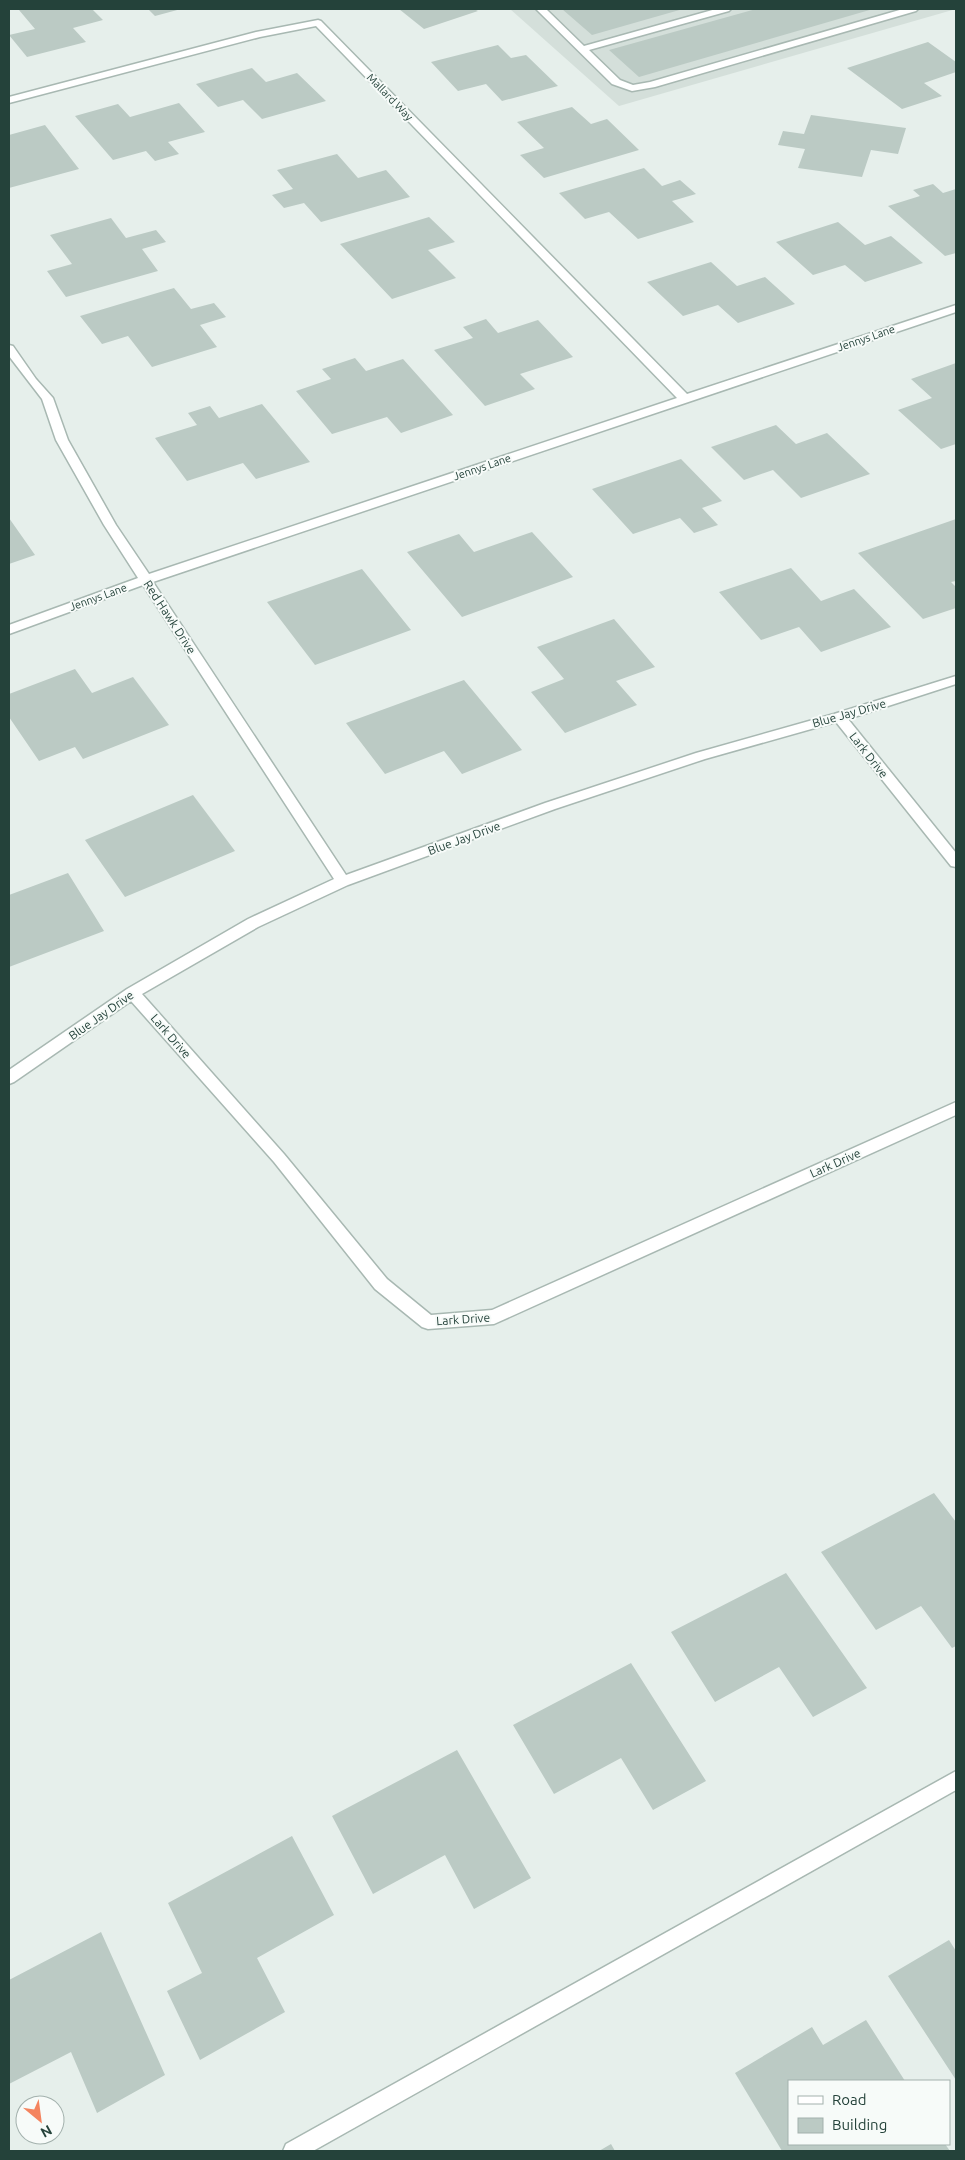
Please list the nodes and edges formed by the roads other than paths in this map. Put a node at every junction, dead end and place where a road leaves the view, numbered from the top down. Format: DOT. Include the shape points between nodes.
graph roads {
  1 [pos="541,9"];
  2 [pos="726,9"];
  3 [pos="913,9"];
  4 [pos="583,49"];
  5 [pos="9,100"];
  6 [pos="956,308"];
  7 [pos="9,348"];
  8 [pos="685,399"];
  9 [pos="145,580"];
  10 [pos="9,630"];
  11 [pos="956,680"];
  12 [pos="839,717"];
  13 [pos="956,862"];
  14 [pos="344,881"];
  15 [pos="132,992"];
  16 [pos="9,1078"];
  17 [pos="956,1108"];
  18 [pos="956,1780"];
  19 [pos="293,2151"];
  1 -- 4 [label="street"];
  2 -- 4 [label="street"];
  3 -- 4 [label="street" via="641,87 632,88 616,82"];
  5 -- 8 [label="street, Mallard Way" via="259,34 318,23"];
  6 -- 8 [label="street, Jennys Lane"];
  7 -- 9 [label="street, Red Hawk Drive" via="47,398 62,440"];
  8 -- 9 [label="street, Jennys Lane"];
  9 -- 10 [label="street, Jennys Lane"];
  9 -- 14 [label="street, Red Hawk Drive"];
  11 -- 12 [label="street, Blue Jay Drive"];
  12 -- 13 [label="street, Lark Drive"];
  12 -- 14 [label="street, Blue Jay Drive" via="701,756 550,806"];
  14 -- 15 [label="street, Blue Jay Drive" via="252,923"];
  15 -- 16 [label="street, Blue Jay Drive"];
  15 -- 17 [label="street, Lark Drive" via="279,1158 381,1284 428,1322 494,1317"];
  18 -- 19 [label="street"];
}
